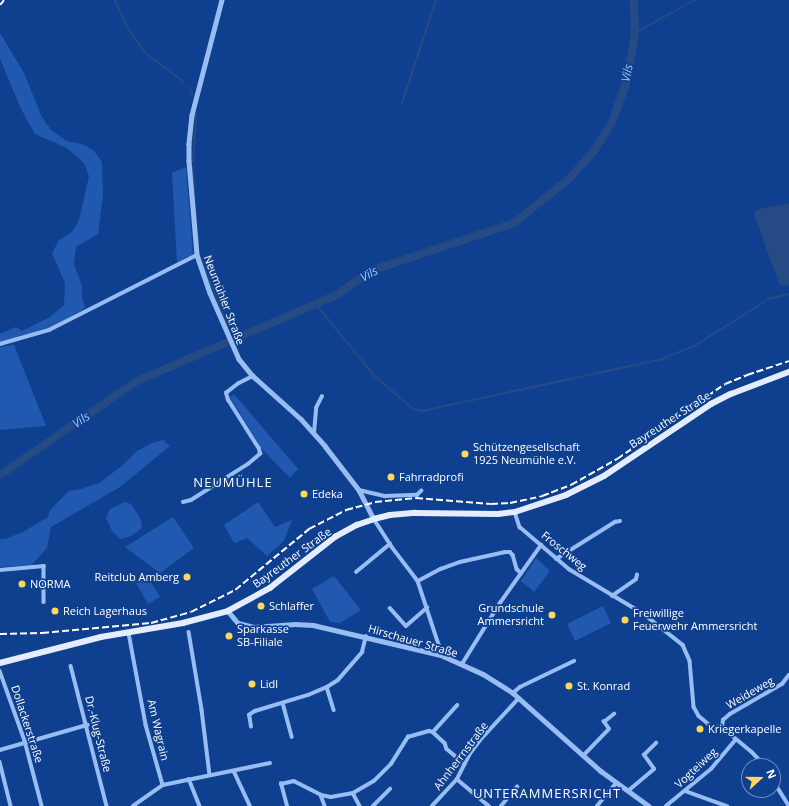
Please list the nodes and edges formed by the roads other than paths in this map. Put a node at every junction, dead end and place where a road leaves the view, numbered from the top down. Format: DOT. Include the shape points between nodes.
graph roads {
  1 [pos="222,0"];
  2 [pos="197,255"];
  3 [pos="0,344"];
  4 [pos="789,372"];
  5 [pos="253,376"];
  6 [pos="322,396"];
  7 [pos="314,433"];
  8 [pos="359,490"];
  9 [pos="421,491"];
  10 [pos="183,502"];
  11 [pos="514,512"];
  12 [pos="374,519"];
  13 [pos="620,521"];
  14 [pos="390,544"];
  15 [pos="541,546"];
  16 [pos="556,559"];
  17 [pos="0,570"];
  18 [pos="356,572"];
  19 [pos="521,573"];
  20 [pos="638,575"];
  21 [pos="418,581"];
  22 [pos="612,596"];
  23 [pos="44,602"];
  24 [pos="390,608"];
  25 [pos="427,608"];
  26 [pos="228,611"];
  27 [pos="129,632"];
  28 [pos="189,632"];
  29 [pos="366,636"];
  30 [pos="438,655"];
  31 [pos="574,661"];
  32 [pos="0,663"];
  33 [pos="462,664"];
  34 [pos="71,666"];
  35 [pos="0,671"];
  36 [pos="789,675"];
  37 [pos="327,687"];
  38 [pos="513,693"];
  39 [pos="519,698"];
  40 [pos="283,703"];
  41 [pos="457,705"];
  42 [pos="334,710"];
  43 [pos="614,714"];
  44 [pos="87,725"];
  45 [pos="252,727"];
  46 [pos="722,728"];
  47 [pos="433,732"];
  48 [pos="292,738"];
  49 [pos="736,740"];
  50 [pos="25,741"];
  51 [pos="656,743"];
  52 [pos="0,750"];
  53 [pos="583,756"];
  54 [pos="758,758"];
  55 [pos="0,762"];
  56 [pos="270,763"];
  57 [pos="465,764"];
  58 [pos="234,771"];
  59 [pos="210,776"];
  60 [pos="189,779"];
  61 [pos="458,779"];
  62 [pos="616,783"];
  63 [pos="6,785"];
  64 [pos="163,785"];
  65 [pos="517,786"];
  66 [pos="0,787"];
  67 [pos="390,789"];
  68 [pos="628,791"];
  69 [pos="686,791"];
  70 [pos="353,793"];
  71 [pos="781,793"];
  72 [pos="321,795"];
  73 [pos="135,805"];
  74 [pos="11,806"];
  75 [pos="42,806"];
  76 [pos="107,806"];
  77 [pos="200,806"];
  78 [pos="250,806"];
  79 [pos="287,806"];
  80 [pos="325,806"];
  81 [pos="360,806"];
  82 [pos="373,806"];
  83 [pos="432,806"];
  84 [pos="489,806"];
  85 [pos="501,806"];
  86 [pos="597,806"];
  87 [pos="649,806"];
  88 [pos="666,806"];
  89 [pos="727,806"];
  90 [pos="789,806"];
  1 -- 2 [label="street, Neumühler Straße" via="192,115 189,144 188,161"];
  2 -- 3 [label="street" via="49,330"];
  2 -- 5 [label="street, Neumühler Straße" via="235,353"];
  4 -- 11 [label="main road, Bayreuther Straße" via="711,404 604,476 566,496"];
  5 -- 7 [label="street, Neumühler Straße"];
  5 -- 10 [label="street" via="226,393 260,454 191,500"];
  6 -- 7 [label="street" via="316,408"];
  7 -- 8 [label="street, Neumühler Straße"];
  8 -- 9 [label="street" via="385,496 416,494"];
  8 -- 12 [label="street, Neumühler Straße"];
  11 -- 12 [label="main road, Bayreuther Straße" via="482,515 415,513"];
  11 -- 15 [label="street, Froschweg" via="520,527"];
  12 -- 14 [label="street"];
  12 -- 26 [label="main road, Bayreuther Straße" via="357,525 335,538 270,588"];
  13 -- 16 [label="street"];
  14 -- 18 [label="street"];
  14 -- 21 [label="street"];
  15 -- 16 [label="street, Froschweg"];
  15 -- 19 [label="street"];
  16 -- 22 [label="street, Froschweg" via="569,570"];
  17 -- 23 [label="street" via="44,566"];
  19 -- 21 [label="street" via="510,552 505,552 460,562"];
  19 -- 33 [label="street"];
  20 -- 22 [label="street"];
  21 -- 25 [label="street"];
  22 -- 46 [label="street, Froschweg" via="644,614 683,645 690,661 694,707 698,716 711,726"];
  24 -- 25 [label="street" via="406,626"];
  25 -- 30 [label="street" via="439,645"];
  26 -- 27 [label="main road, Bayreuther Straße" via="183,623"];
  26 -- 29 [label="street, Hirschauer Straße" via="238,623 254,627 313,625"];
  27 -- 32 [label="main road, Bayreuther Straße"];
  27 -- 64 [label="street, Am Wagrain" via="146,725"];
  28 -- 59 [label="street"];
  29 -- 30 [label="street, Hirschauer Straße"];
  29 -- 37 [label="street" via="362,652 338,680"];
  30 -- 33 [label="street, Hirschauer Straße"];
  31 -- 38 [label="street" via="520,687"];
  33 -- 38 [label="street, Hirschauer Straße"];
  34 -- 44 [label="street, Dr.-Klug-Straße"];
  35 -- 50 [label="street, Dollackerstraße"];
  36 -- 46 [label="street, Weideweg" via="782,684 730,714 723,720"];
  37 -- 40 [label="street"];
  37 -- 42 [label="street"];
  38 -- 39 [label="street, Hirschauer Straße"];
  39 -- 53 [label="street, Hirschauer Straße"];
  39 -- 57 [label="street, Ahnherrnstraße" via="482,738"];
  40 -- 45 [label="street" via="249,715"];
  40 -- 48 [label="street"];
  41 -- 47 [label="street"];
  43 -- 53 [label="street" via="604,722 609,729"];
  44 -- 50 [label="street"];
  44 -- 76 [label="street, Dr.-Klug-Straße"];
  46 -- 49 [label="street, Froschweg"];
  47 -- 57 [label="street"];
  47 -- 70 [label="street" via="408,738 391,764 374,781"];
  49 -- 54 [label="street, Froschweg"];
  49 -- 69 [label="street, Vogteiweg" via="721,759"];
  50 -- 52 [label="street"];
  50 -- 75 [label="street, Dollackerstraße"];
  51 -- 68 [label="street" via="644,755 654,769"];
  53 -- 62 [label="street, Hirschauer Straße"];
  55 -- 63 [label="street"];
  56 -- 58 [label="street"];
  57 -- 61 [label="street, Ahnherrnstraße"];
  58 -- 59 [label="street"];
  58 -- 78 [label="street"];
  59 -- 60 [label="street"];
  60 -- 64 [label="street"];
  60 -- 77 [label="street"];
  61 -- 83 [label="street, Ahnherrnstraße"];
  61 -- 84 [label="street"];
  62 -- 68 [label="street, Hirschauer Straße"];
  62 -- 86 [label="street"];
  63 -- 66 [label="street"];
  63 -- 74 [label="street"];
  64 -- 73 [label="street"];
  65 -- 85 [label="street"];
  67 -- 82 [label="street"];
  68 -- 87 [label="street, Hirschauer Straße"];
  69 -- 88 [label="street, Vogteiweg"];
  69 -- 89 [label="street"];
  70 -- 72 [label="street" via="331,797"];
  70 -- 81 [label="street"];
  71 -- 90 [label="street"];
  72 -- 79 [label="street" via="294,780 281,784"];
  72 -- 80 [label="street"];
}
